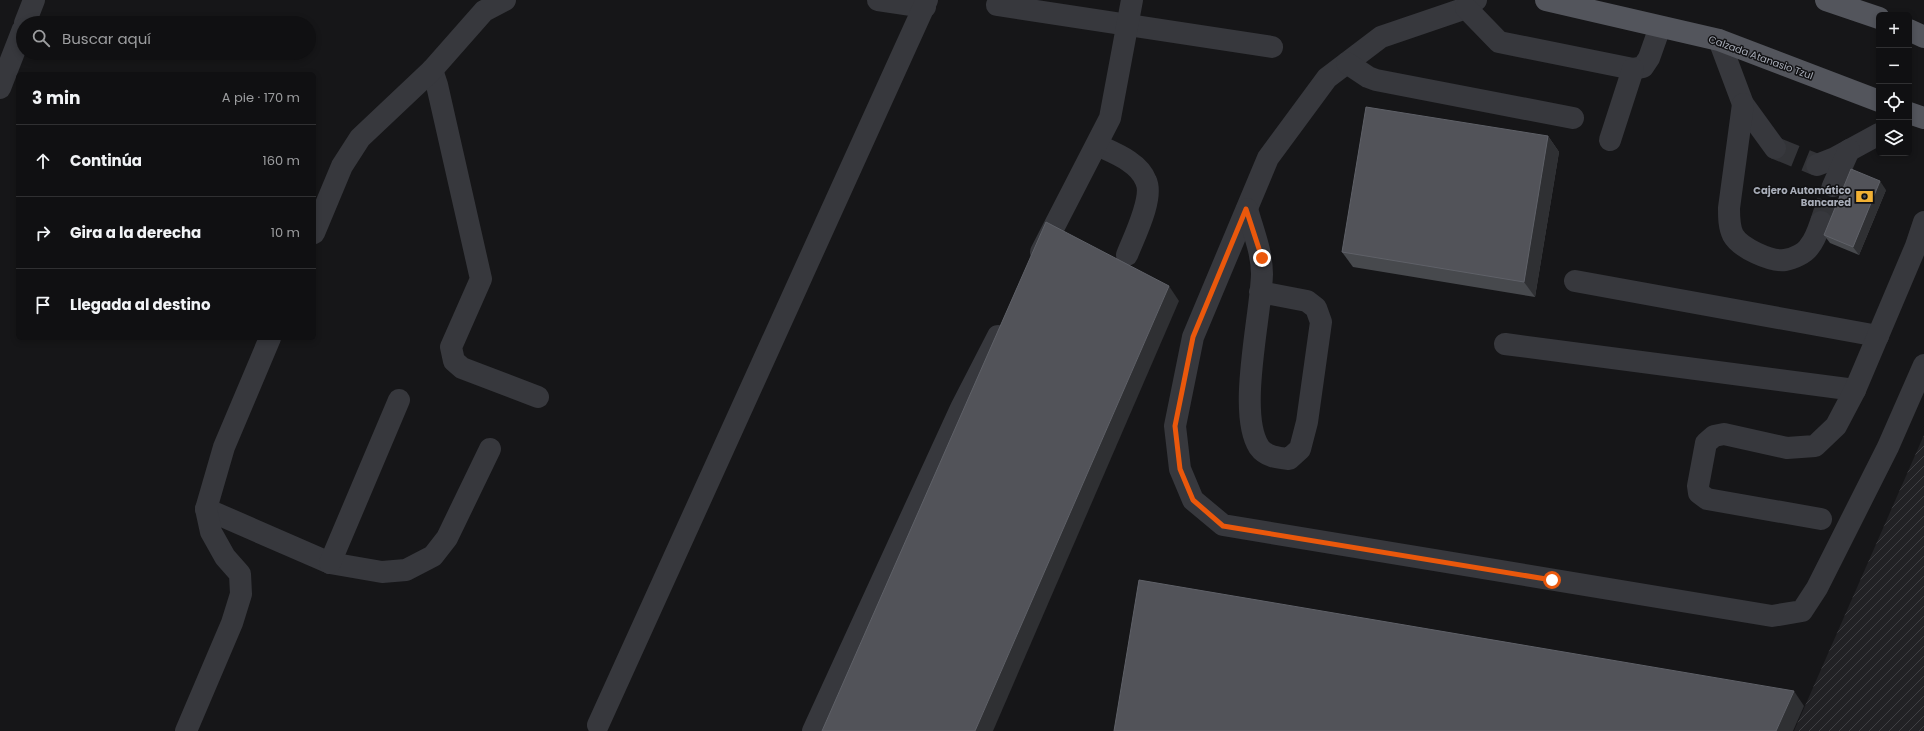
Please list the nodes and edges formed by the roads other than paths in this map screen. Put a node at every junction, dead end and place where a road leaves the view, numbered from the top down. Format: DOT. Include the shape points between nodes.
graph roads {
  1 [pos="34,0"];
  2 [pos="505,0"];
  3 [pos="878,0"];
  4 [pos="1132,0"];
  5 [pos="1546,0"];
  6 [pos="1826,0"];
  7 [pos="926,3"];
  8 [pos="1471,4"];
  9 [pos="997,5"];
  10 [pos="484,6"];
  11 [pos="28,16"];
  12 [pos="1876,17"];
  13 [pos="1126,24"];
  14 [pos="1660,27"];
  15 [pos="1912,31"];
  16 [pos="1924,37"];
  17 [pos="1719,40"];
  18 [pos="16,47"];
  19 [pos="1272,47"];
  20 [pos="1347,63"];
  21 [pos="1633,69"];
  22 [pos="432,70"];
  23 [pos="0,88"];
  24 [pos="1876,100"];
  25 [pos="1743,104"];
  26 [pos="1573,118"];
  27 [pos="1876,136"];
  28 [pos="1610,140"];
  29 [pos="1097,145"];
  30 [pos="1775,148"];
  31 [pos="1849,150"];
  32 [pos="1817,165"];
  33 [pos="1833,186"];
  34 [pos="1246,209"];
  35 [pos="1821,222"];
  36 [pos="1924,222"];
  37 [pos="316,227"];
  38 [pos="1127,255"];
  39 [pos="1033,267"];
  40 [pos="1575,280"];
  41 [pos="1260,292"];
  42 [pos="1008,316"];
  43 [pos="1878,336"];
  44 [pos="269,340"];
  45 [pos="1505,344"];
  46 [pos="1924,365"];
  47 [pos="1855,390"];
  48 [pos="538,397"];
  49 [pos="399,400"];
  50 [pos="490,449"];
  51 [pos="206,509"];
  52 [pos="1821,519"];
  53 [pos="330,563"];
  54 [pos="598,725"];
  55 [pos="186,731"];
  56 [pos="813,731"];
  1 -- 11 [label="lane"];
  2 -- 10 [label="lane"];
  3 -- 7 [label="lane"];
  4 -- 13 [label="lane"];
  5 -- 14 [label="main road, Calzada Atanasio Tzul"];
  6 -- 12 [label="main road"];
  7 -- 54 [label="lane"];
  8 -- 20 [label="lane" via="1381,37"];
  8 -- 21 [label="lane" via="1499,42"];
  9 -- 13 [label="lane"];
  10 -- 22 [label="lane"];
  13 -- 19 [label="lane"];
  13 -- 29 [label="lane" via="1110,118"];
  14 -- 17 [label="main road, Calzada Atanasio Tzul"];
  14 -- 21 [label="lane" via="1649,58 1643,67"];
  15 -- 16 [label="main road"];
  17 -- 24 [label="main road, Calzada Atanasio Tzul"];
  17 -- 25 [label="lane"];
  18 -- 23 [label="lane"];
  20 -- 26 [label="lane" via="1376,80"];
  20 -- 34 [label="lane" via="1327,78 1268,158"];
  21 -- 28 [label="lane"];
  22 -- 37 [label="lane" via="360,138 342,166"];
  22 -- 48 [label="lane" via="481,279 451,347 454,361 462,368"];
  25 -- 30 [label="lane"];
  25 -- 35 [label="lane" via="1729,208 1733,235 1741,245 1765,257 1785,260 1809,248 1816,238"];
  27 -- 31 [label="lane"];
  29 -- 38 [label="lane" via="1124,158 1139,170 1147,181 1148,195"];
  29 -- 39 [label="lane"];
  31 -- 32 [label="lane"];
  31 -- 33 [label="lane"];
  34 -- 41 [label="lane" via="1262,258"];
  34 -- 46 [label="lane" via="1193,337 1175,426 1180,469 1193,500 1223,526 1772,616 1802,611 1817,588 1880,461"];
  36 -- 43 [label="lane"];
  40 -- 43 [label="lane"];
  41 -- 41 [label="lane" via="1250,383 1251,424 1259,447 1273,457 1289,459 1300,449 1307,422 1320,322 1316,308 1308,301"];
  42 -- 56 [label="lane" via="961,408"];
  43 -- 47 [label="lane"];
  44 -- 51 [label="lane" via="224,447"];
  45 -- 47 [label="lane"];
  47 -- 52 [label="lane" via="1836,426 1815,446 1787,448 1724,434 1714,436 1706,443 1698,486 1699,493 1706,499"];
  49 -- 53 [label="lane"];
  50 -- 53 [label="lane" via="447,538 433,556 406,570 388,571"];
  51 -- 53 [label="lane"];
  51 -- 55 [label="lane" via="211,532 225,557 240,574 241,594 232,623"];
}
